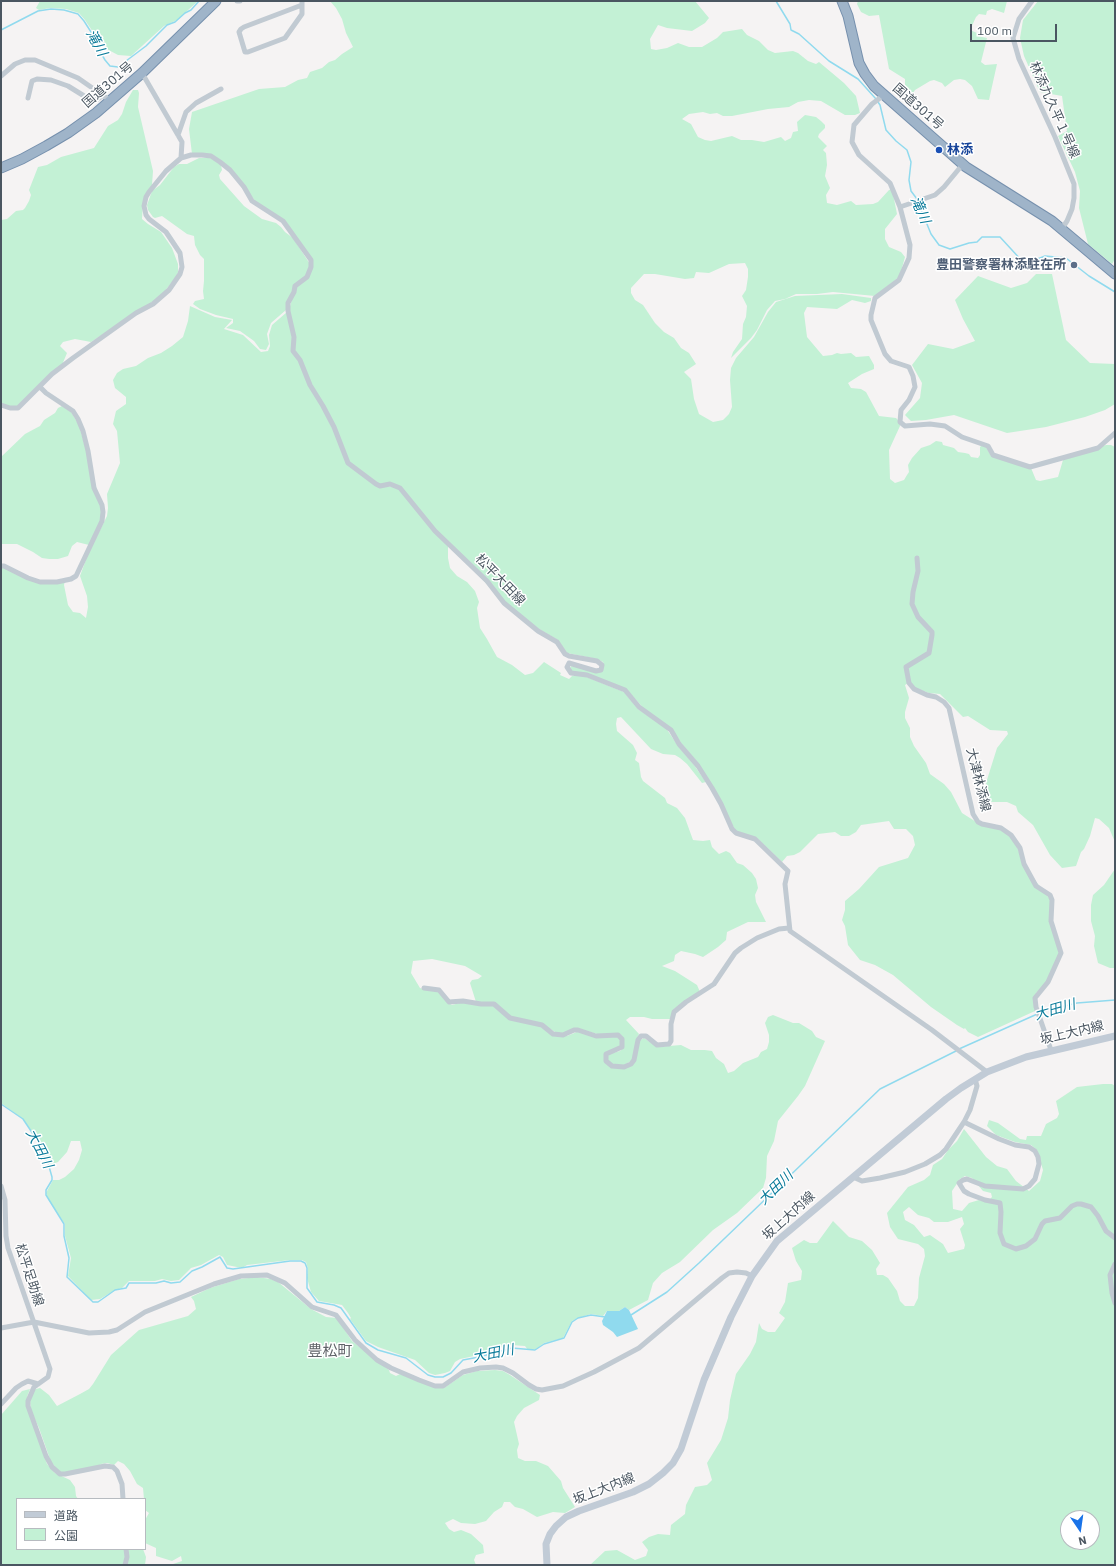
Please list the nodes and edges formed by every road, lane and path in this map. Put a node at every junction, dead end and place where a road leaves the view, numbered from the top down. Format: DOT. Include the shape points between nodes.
graph roads {
  1 [pos="216,1"];
  2 [pos="1032,1"];
  3 [pos="843,2"];
  4 [pos="302,3"];
  5 [pos="142,73"];
  6 [pos="1,76"];
  7 [pos="221,89"];
  8 [pos="103,95"];
  9 [pos="881,97"];
  10 [pos="28,98"];
  11 [pos="111,101"];
  12 [pos="178,135"];
  13 [pos="181,158"];
  14 [pos="963,164"];
  15 [pos="1,168"];
  16 [pos="900,207"];
  17 [pos="1061,230"];
  18 [pos="1115,274"];
  19 [pos="40,387"];
  20 [pos="1,405"];
  21 [pos="1115,433"];
  22 [pos="917,558"];
  23 [pos="1,566"];
  24 [pos="789,928"];
  25 [pos="424,988"];
  26 [pos="1115,1036"];
  27 [pos="1051,1050"];
  28 [pos="987,1072"];
  29 [pos="976,1079"];
  30 [pos="964,1122"];
  31 [pos="852,1177"];
  32 [pos="1,1186"];
  33 [pos="1115,1238"];
  34 [pos="1115,1264"];
  35 [pos="752,1276"];
  36 [pos="1115,1303"];
  37 [pos="34,1322"];
  38 [pos="1,1328"];
  39 [pos="38,1384"];
  40 [pos="1,1404"];
  41 [pos="123,1498"];
  42 [pos="126,1550"];
  43 [pos="125,1565"];
  44 [pos="547,1565"];
  1 -- 5 [label="highway, 国道301号"];
  2 -- 17 [label="street, 林添九久平１号線" via="1019,19 1013,38 1019,59 1074,184 1072,209"];
  3 -- 9 [label="highway, 国道301号" via="861,69"];
  4 -- 4 [label="street" via="302,14 285,38 245,52 238,32 241,29"];
  5 -- 11 [label="highway, 国道301号"];
  5 -- 12 [label="street"];
  6 -- 8 [label="street" via="15,64 35,60 78,78"];
  7 -- 12 [label="street" via="196,103 186,112"];
  8 -- 10 [label="street" via="89,99 68,86 51,80 37,79 32,81"];
  8 -- 11 [label="street"];
  9 -- 14 [label="highway, 国道301号"];
  9 -- 16 [label="street" via="854,125 852,142 859,155 890,183"];
  11 -- 15 [label="highway, 国道301号" via="68,133"];
  12 -- 13 [label="street" via="182,142"];
  13 -- 19 [label="street" via="166,171 149,192 144,206 149,219 166,232 176,245 181,261 180,274 158,300 72,358"];
  13 -- 24 [label="street, 松平大田線" via="202,155 211,156 220,162 244,187 252,201 283,221 311,260 307,277 295,286 288,305 294,351 334,428 348,463 378,486 390,484 400,488 435,531 488,581 504,603 538,631 557,642 566,654 597,661 602,665 601,670 596,671 569,663 571,673 587,675 625,690 638,707 671,730 712,788 736,834 755,839 788,871 785,884"];
  14 -- 16 [label="street" via="938,193"];
  14 -- 17 [label="highway, 国道301号"];
  16 -- 21 [label="street" via="910,245 909,258 899,280 875,298 871,320 885,354 891,360 909,367 914,383 909,400 899,414 902,425 945,426 962,437 988,446 993,455 1030,466 1098,448"];
  17 -- 18 [label="highway, 国道301号"];
  19 -- 20 [label="street" via="18,408"];
  19 -- 23 [label="street" via="73,411 78,419 88,452 94,488 102,505 102,521 76,576 71,579 40,582"];
  22 -- 27 [label="street, 大津林添線" via="918,575 912,604 918,617 932,635 929,653 906,667 909,683 914,689 936,697 949,708 973,814 978,822 1001,828 1012,835 1036,886 1050,895 1052,900 1051,921 1060,953 1048,982 1036,995 1036,1007"];
  24 -- 25 [label="street" via="779,929 757,938 735,953 714,984 674,1012 669,1044 657,1045 646,1036 641,1036 634,1060 624,1067 612,1066 606,1061 606,1054 622,1047 622,1039 618,1035 596,1036 578,1030 563,1035 553,1034 542,1025 510,1018 496,1004 449,1002 442,992"];
  24 -- 28 [label="street"];
  26 -- 27 [label="main road, 坂上大内線"];
  27 -- 28 [label="main road, 坂上大内線"];
  28 -- 29 [label="main road, 坂上大内線"];
  29 -- 30 [label="street" via="977,1086"];
  29 -- 31 [label="main road, 坂上大内線" via="946,1099"];
  30 -- 31 [label="street" via="946,1149 925,1164 880,1178 862,1181"];
  30 -- 33 [label="street" via="999,1139 1029,1147 1038,1157 1035,1179 1023,1189 985,1186 967,1179 959,1183 969,1194 1000,1203 1000,1233 1004,1244 1016,1249 1026,1246 1035,1239 1045,1221 1060,1218 1077,1204 1091,1208 1106,1230"];
  31 -- 35 [label="main road, 坂上大内線" via="777,1241"];
  32 -- 37 [label="street, 松平足助線" via="5,1200 6,1240"];
  34 -- 36 [label="street" via="1110,1275"];
  35 -- 37 [label="street" via="738,1272 725,1276 639,1348 588,1375 542,1390 529,1386 503,1368 480,1368 463,1372 443,1386 434,1386 390,1368 355,1340 336,1315 312,1307 285,1283 267,1275 241,1276 214,1284 145,1312 110,1332 89,1333"];
  35 -- 44 [label="main road, 坂上大内線" via="712,1359 684,1441 673,1463 649,1484 566,1517 550,1534 546,1544"];
  37 -- 38 [label="street"];
  37 -- 39 [label="street, 松平足助線" via="50,1369 50,1374"];
  39 -- 40 [label="street" via="28,1381 22,1384"];
  39 -- 41 [label="street" via="34,1387 28,1406 52,1467 60,1474 65,1474 105,1466 113,1467 118,1471"];
  42 -- 43 [label="street"];
}
